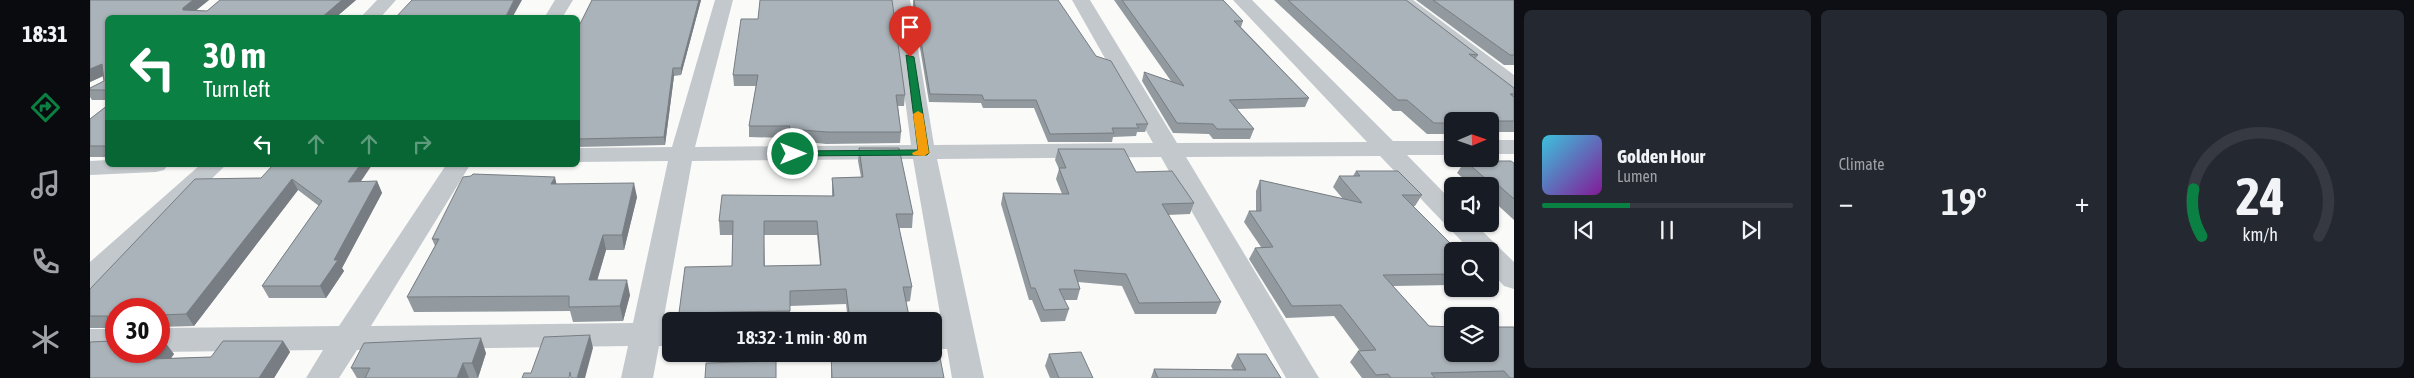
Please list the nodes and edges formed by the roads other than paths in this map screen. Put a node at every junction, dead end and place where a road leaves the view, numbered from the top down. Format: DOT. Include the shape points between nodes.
graph roads {
  1 [pos="387,0"];
  2 [pos="564,0"];
  3 [pos="724,0"];
  4 [pos="901,0"];
  5 [pos="1081,0"];
  6 [pos="1242,0"];
  7 [pos="1402,0"];
  8 [pos="372,15"];
  9 [pos="555,15"];
  10 [pos="1514,85"];
  11 [pos="1514,147"];
  12 [pos="1444,148"];
  13 [pos="1499,148"];
  14 [pos="1387,149"];
  15 [pos="1169,151"];
  16 [pos="924,153"];
  17 [pos="681,154"];
  18 [pos="580,155"];
  19 [pos="112,167"];
  20 [pos="212,167"];
  21 [pos="457,167"];
  22 [pos="90,168"];
  23 [pos="1444,208"];
  24 [pos="1468,232"];
  25 [pos="1478,242"];
  26 [pos="1499,263"];
  27 [pos="90,278"];
  28 [pos="1514,278"];
  29 [pos="658,334"];
  30 [pos="947,337"];
  31 [pos="348,339"];
  32 [pos="170,340"];
  33 [pos="90,341"];
  34 [pos="105,341"];
  35 [pos="322,378"];
  36 [pos="637,378"];
  37 [pos="968,378"];
  38 [pos="1303,378"];
  1 -- 8 [label="street"];
  2 -- 9 [label="street"];
  3 -- 17 [label="street"];
  4 -- 16 [label="street"];
  5 -- 15 [label="street"];
  6 -- 14 [label="street"];
  7 -- 10 [label="street"];
  11 -- 13 [label="street"];
  12 -- 14 [label="street"];
  14 -- 15 [label="street"];
  14 -- 23 [label="street"];
  15 -- 16 [label="street"];
  15 -- 38 [label="street"];
  16 -- 17 [label="street"];
  16 -- 30 [label="street"];
  17 -- 18 [label="street"];
  17 -- 29 [label="street"];
  19 -- 22 [label="street"];
  20 -- 27 [label="street"];
  21 -- 31 [label="street"];
  24 -- 25 [label="street"];
  26 -- 28 [label="street"];
  29 -- 31 [label="street"];
  29 -- 36 [label="street"];
  30 -- 37 [label="street"];
  31 -- 32 [label="street"];
  31 -- 35 [label="street"];
  33 -- 34 [label="street"];
}
